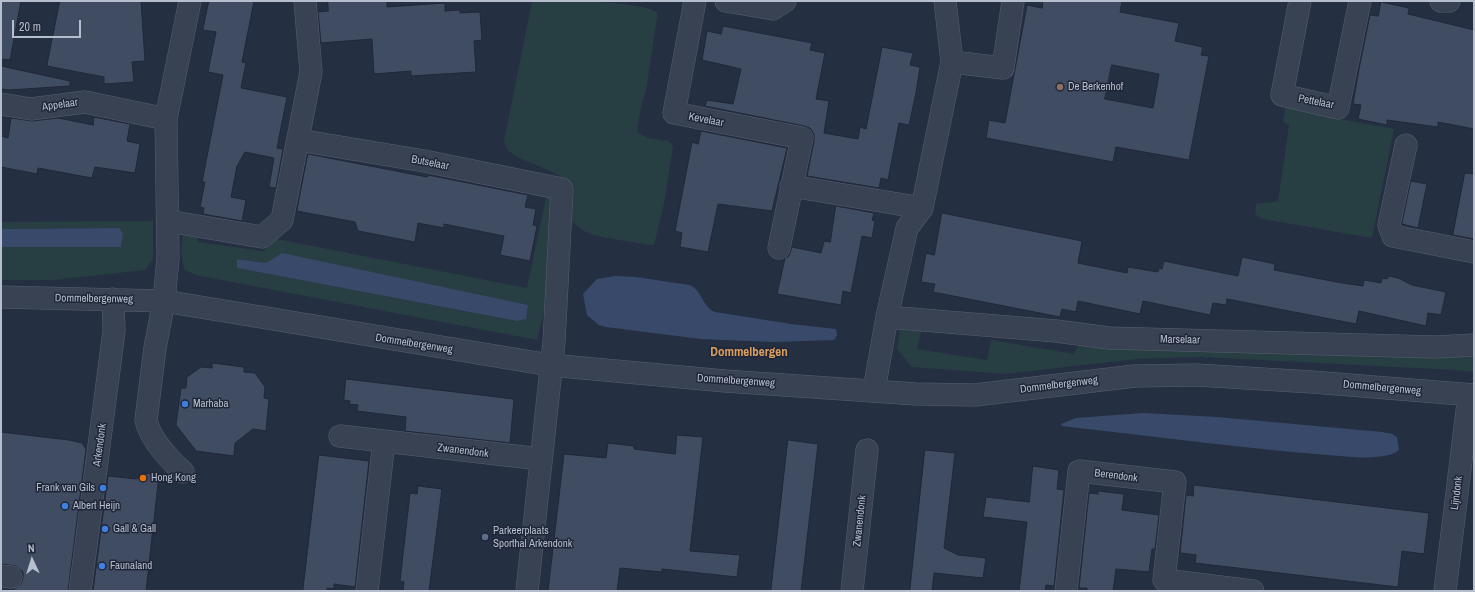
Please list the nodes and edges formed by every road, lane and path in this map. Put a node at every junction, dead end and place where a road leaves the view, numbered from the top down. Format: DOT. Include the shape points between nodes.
graph roads {
  1 [pos="190,1"];
  2 [pos="305,1"];
  3 [pos="695,1"];
  4 [pos="726,1"];
  5 [pos="785,1"];
  6 [pos="945,1"];
  7 [pos="1013,1"];
  8 [pos="1300,1"];
  9 [pos="1360,1"];
  10 [pos="1441,1"];
  11 [pos="1449,1"];
  12 [pos="952,62"];
  13 [pos="1,104"];
  14 [pos="166,119"];
  15 [pos="298,140"];
  16 [pos="1406,145"];
  17 [pos="791,186"];
  18 [pos="922,208"];
  19 [pos="168,221"];
  20 [pos="780,248"];
  21 [pos="1474,252"];
  22 [pos="1,297"];
  23 [pos="113,299"];
  24 [pos="164,301"];
  25 [pos="887,317"];
  26 [pos="1474,345"];
  27 [pos="550,365"];
  28 [pos="874,390"];
  29 [pos="1471,395"];
  30 [pos="340,436"];
  31 [pos="384,441"];
  32 [pos="867,450"];
  33 [pos="541,459"];
  34 [pos="183,472"];
  35 [pos="1163,586"];
  36 [pos="80,591"];
  37 [pos="367,591"];
  38 [pos="527,591"];
  39 [pos="852,591"];
  40 [pos="1066,591"];
  41 [pos="1253,591"];
  42 [pos="1445,591"];
  1 -- 14 [label="street"];
  2 -- 15 [label="street" via="311,72"];
  3 -- 17 [label="street, Kevelaar" via="674,113 802,138"];
  4 -- 5 [label="street" via="773,9"];
  6 -- 12 [label="street"];
  7 -- 12 [label="street" via="1003,68"];
  8 -- 9 [label="street, Pettelaar" via="1282,95 1338,108"];
  10 -- 11 [label="street"];
  12 -- 18 [label="street"];
  13 -- 14 [label="street, Appelaar" via="31,109 85,102"];
  14 -- 19 [label="street"];
  15 -- 19 [label="street" via="282,220 262,237"];
  15 -- 27 [label="street, Butselaar" via="424,161 562,189 554,342"];
  16 -- 21 [label="street" via="1389,225 1393,236"];
  17 -- 18 [label="street"];
  17 -- 20 [label="street, Kevelaar"];
  18 -- 25 [label="street" via="907,228"];
  19 -- 24 [label="street"];
  22 -- 23 [label="street, Dommelbergenweg"];
  23 -- 24 [label="street, Dommelbergenweg"];
  23 -- 36 [label="street, Arkendonk" via="114,332"];
  24 -- 27 [label="street, Dommelbergenweg"];
  24 -- 34 [label="street" via="146,420 148,429"];
  25 -- 26 [label="street, Marselaar" via="1110,338 1435,347"];
  25 -- 28 [label="street"];
  27 -- 28 [label="street, Dommelbergenweg" via="602,372"];
  27 -- 33 [label="street"];
  28 -- 29 [label="street, Dommelbergenweg" via="975,395 1135,376 1197,376"];
  29 -- 42 [label="street, Lijndonk"];
  30 -- 31 [label="street, Zwanendonk"];
  31 -- 33 [label="street, Zwanendonk"];
  31 -- 37 [label="street"];
  32 -- 39 [label="street, Zwanendonk"];
  33 -- 38 [label="street"];
  35 -- 40 [label="street, Berendonk" via="1175,482 1079,471"];
  35 -- 41 [label="street, Berendonk"];
}
